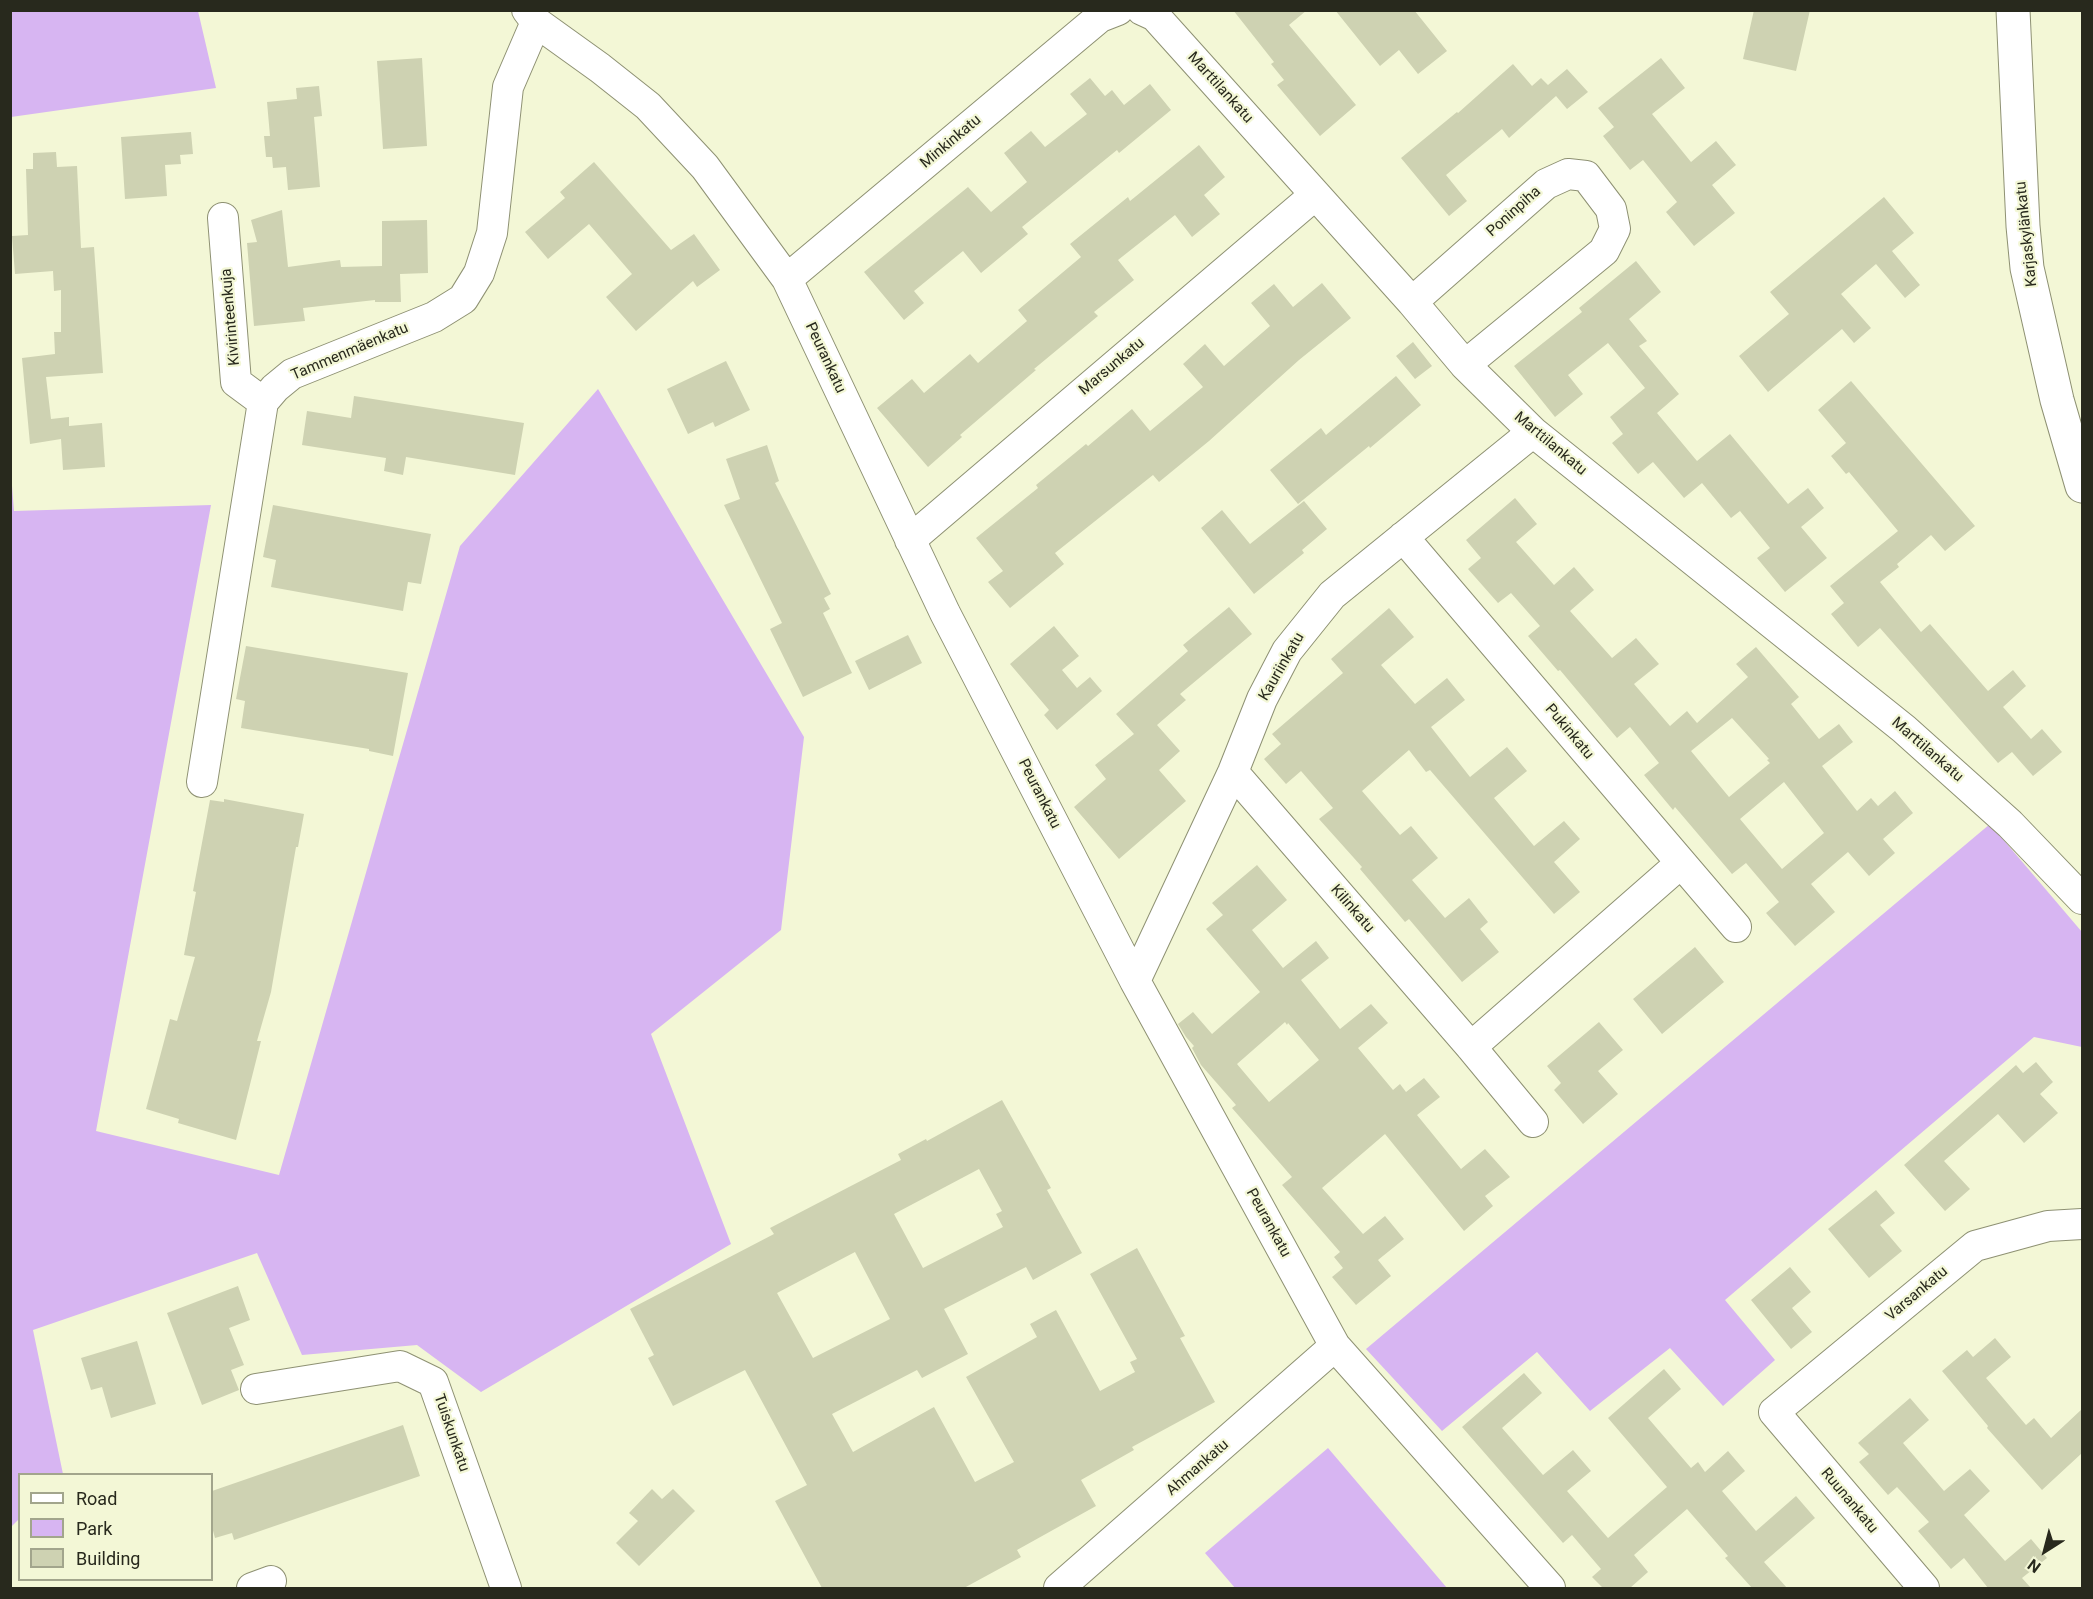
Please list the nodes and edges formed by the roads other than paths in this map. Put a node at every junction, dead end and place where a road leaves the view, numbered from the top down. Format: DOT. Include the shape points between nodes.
graph roads {
  1 [pos="1118,10"];
  2 [pos="1142,10"];
  3 [pos="2013,10"];
  4 [pos="532,16"];
  5 [pos="1315,195"];
  6 [pos="223,218"];
  7 [pos="787,279"];
  8 [pos="1412,302"];
  9 [pos="1465,365"];
  10 [pos="264,402"];
  11 [pos="1533,432"];
  12 [pos="2082,486"];
  13 [pos="1403,537"];
  14 [pos="910,540"];
  15 [pos="1233,772"];
  16 [pos="202,782"];
  17 [pos="1681,863"];
  18 [pos="2082,899"];
  19 [pos="1736,927"];
  20 [pos="1135,981"];
  21 [pos="1471,1047"];
  22 [pos="1533,1122"];
  23 [pos="2082,1224"];
  24 [pos="1335,1346"];
  25 [pos="256,1389"];
  26 [pos="1774,1412"];
  27 [pos="506,1588"];
  28 [pos="1059,1588"];
  29 [pos="1550,1588"];
  30 [pos="1924,1588"];
  1 -- 7 [label="street, Minkinkatu" via="1100,17"];
  2 -- 5 [label="street, Marttilankatu" via="1155,16"];
  3 -- 12 [label="street, Karjaskylänkatu" via="2027,268 2057,400"];
  4 -- 7 [label="street, Peurankatu" via="648,106 705,167"];
  4 -- 10 [label="street, Tammenmäenkatu" via="508,87 492,233 479,273 463,298 434,317 292,374"];
  5 -- 8 [label="street, Marttilankatu"];
  5 -- 14 [label="street, Marsunkatu"];
  6 -- 10 [label="street, Kivirinteenkuja" via="236,382"];
  7 -- 14 [label="street, Peurankatu"];
  8 -- 9 [label="street, Marttilankatu"];
  8 -- 9 [label="street, Poninpiha" via="1546,184 1568,174 1586,176 1611,209 1616,229 1604,251"];
  9 -- 11 [label="street, Marttilankatu"];
  10 -- 16 [label="street"];
  11 -- 13 [label="street, Kauriinkatu"];
  11 -- 18 [label="street, Marttilankatu" via="1904,729 2010,824"];
  13 -- 15 [label="street, Kauriinkatu" via="1332,595 1287,651 1262,699"];
  13 -- 17 [label="street, Pukinkatu"];
  14 -- 20 [label="street, Peurankatu"];
  15 -- 20 [label="street, Kauriinkatu"];
  15 -- 21 [label="street, Kilinkatu"];
  17 -- 19 [label="street, Pukinkatu"];
  17 -- 21 [label="street"];
  20 -- 24 [label="street, Peurankatu"];
  21 -- 22 [label="street, Kilinkatu"];
  23 -- 26 [label="street, Varsankatu" via="2048,1226 1975,1246"];
  24 -- 28 [label="street, Ahmankatu"];
  24 -- 29 [label="street, Peurankatu"];
  25 -- 27 [label="street, Tuiskunkatu" via="400,1366 433,1382"];
  26 -- 30 [label="street, Ruunankatu"];
}
